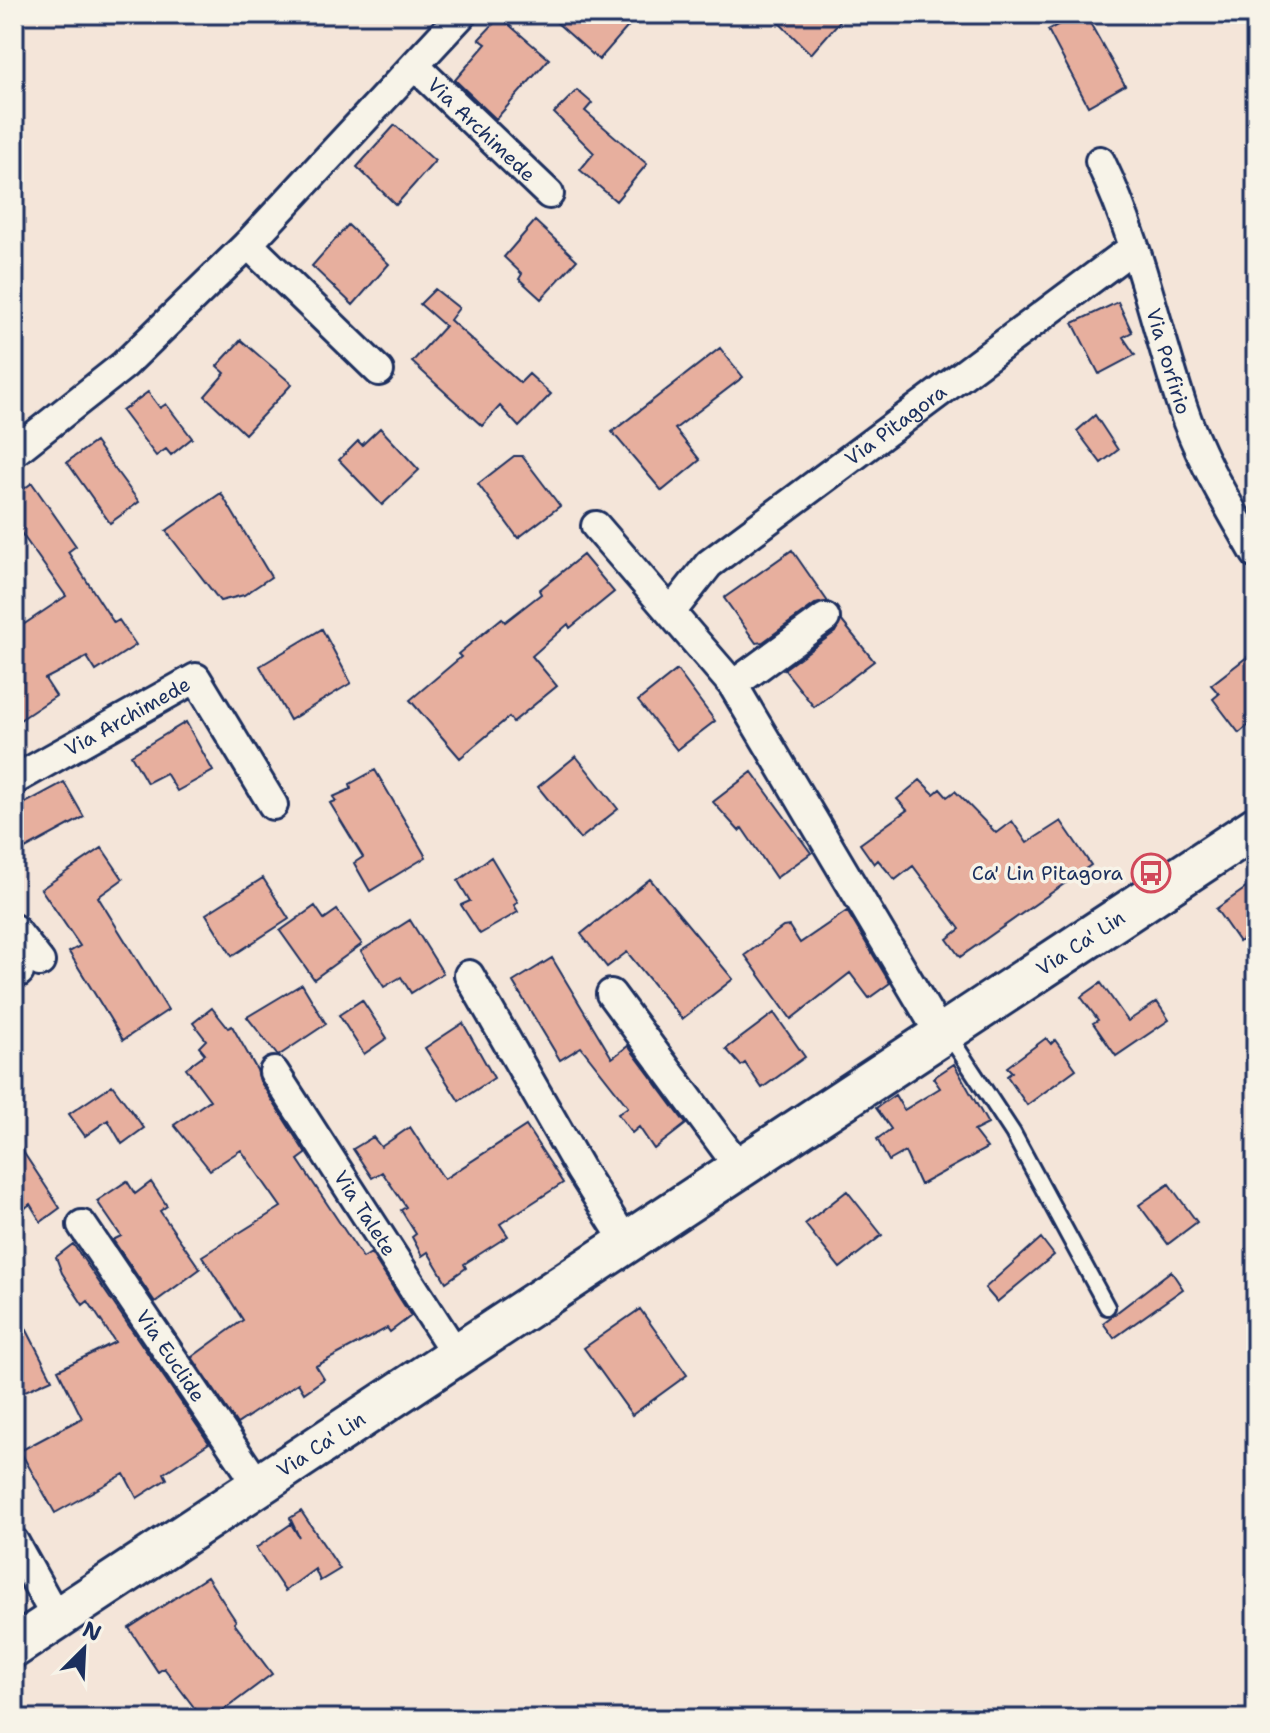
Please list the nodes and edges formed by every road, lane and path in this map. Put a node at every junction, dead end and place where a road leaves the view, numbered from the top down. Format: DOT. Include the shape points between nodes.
graph roads {
  1 [pos="462,14"];
  2 [pos="415,66"];
  3 [pos="1100,161"];
  4 [pos="549,194"];
  5 [pos="248,244"];
  6 [pos="1133,248"];
  7 [pos="379,371"];
  8 [pos="14,452"];
  9 [pos="596,526"];
  10 [pos="1256,554"];
  11 [pos="671,612"];
  12 [pos="825,618"];
  13 [pos="733,685"];
  14 [pos="14,780"];
  15 [pos="273,805"];
  16 [pos="1256,827"];
  17 [pos="14,929"];
  18 [pos="24,966"];
  19 [pos="469,975"];
  20 [pos="611,994"];
  21 [pos="943,1032"];
  22 [pos="274,1072"];
  23 [pos="739,1167"];
  24 [pos="82,1225"];
  25 [pos="626,1242"];
  26 [pos="1107,1307"];
  27 [pos="456,1354"];
  28 [pos="259,1486"];
  29 [pos="14,1542"];
  30 [pos="57,1619"];
  31 [pos="14,1647"];
  1 -- 2 [label="street, Via Archimede"];
  2 -- 4 [label="street, Via Archimede"];
  2 -- 5 [label="street, Via Archimede"];
  3 -- 6 [label="street, Via Porfirio"];
  5 -- 7 [label="street"];
  5 -- 8 [label="street, Via Archimede" via="124,365"];
  6 -- 10 [label="street, Via Porfirio" via="1182,407 1207,466"];
  6 -- 11 [label="street, Via Pitagora" via="709,564"];
  9 -- 11 [label="street"];
  11 -- 13 [label="street"];
  12 -- 13 [label="street"];
  13 -- 21 [label="street"];
  14 -- 15 [label="street, Via Archimede" via="196,678"];
  16 -- 21 [label="street, Via Ca' Lin"];
  17 -- 18 [label="street"];
  19 -- 25 [label="street"];
  20 -- 23 [label="street"];
  21 -- 23 [label="street, Via Ca' Lin"];
  21 -- 26 [label="lane" via="1013,1133"];
  22 -- 27 [label="street, Via Talete"];
  23 -- 25 [label="street, Via Ca' Lin"];
  24 -- 28 [label="street, Via Euclide"];
  25 -- 27 [label="street, Via Ca' Lin"];
  27 -- 28 [label="street, Via Ca' Lin"];
  28 -- 30 [label="street, Via Ca' Lin"];
  29 -- 30 [label="street"];
  30 -- 31 [label="street, Via Ca' Lin"];
}
